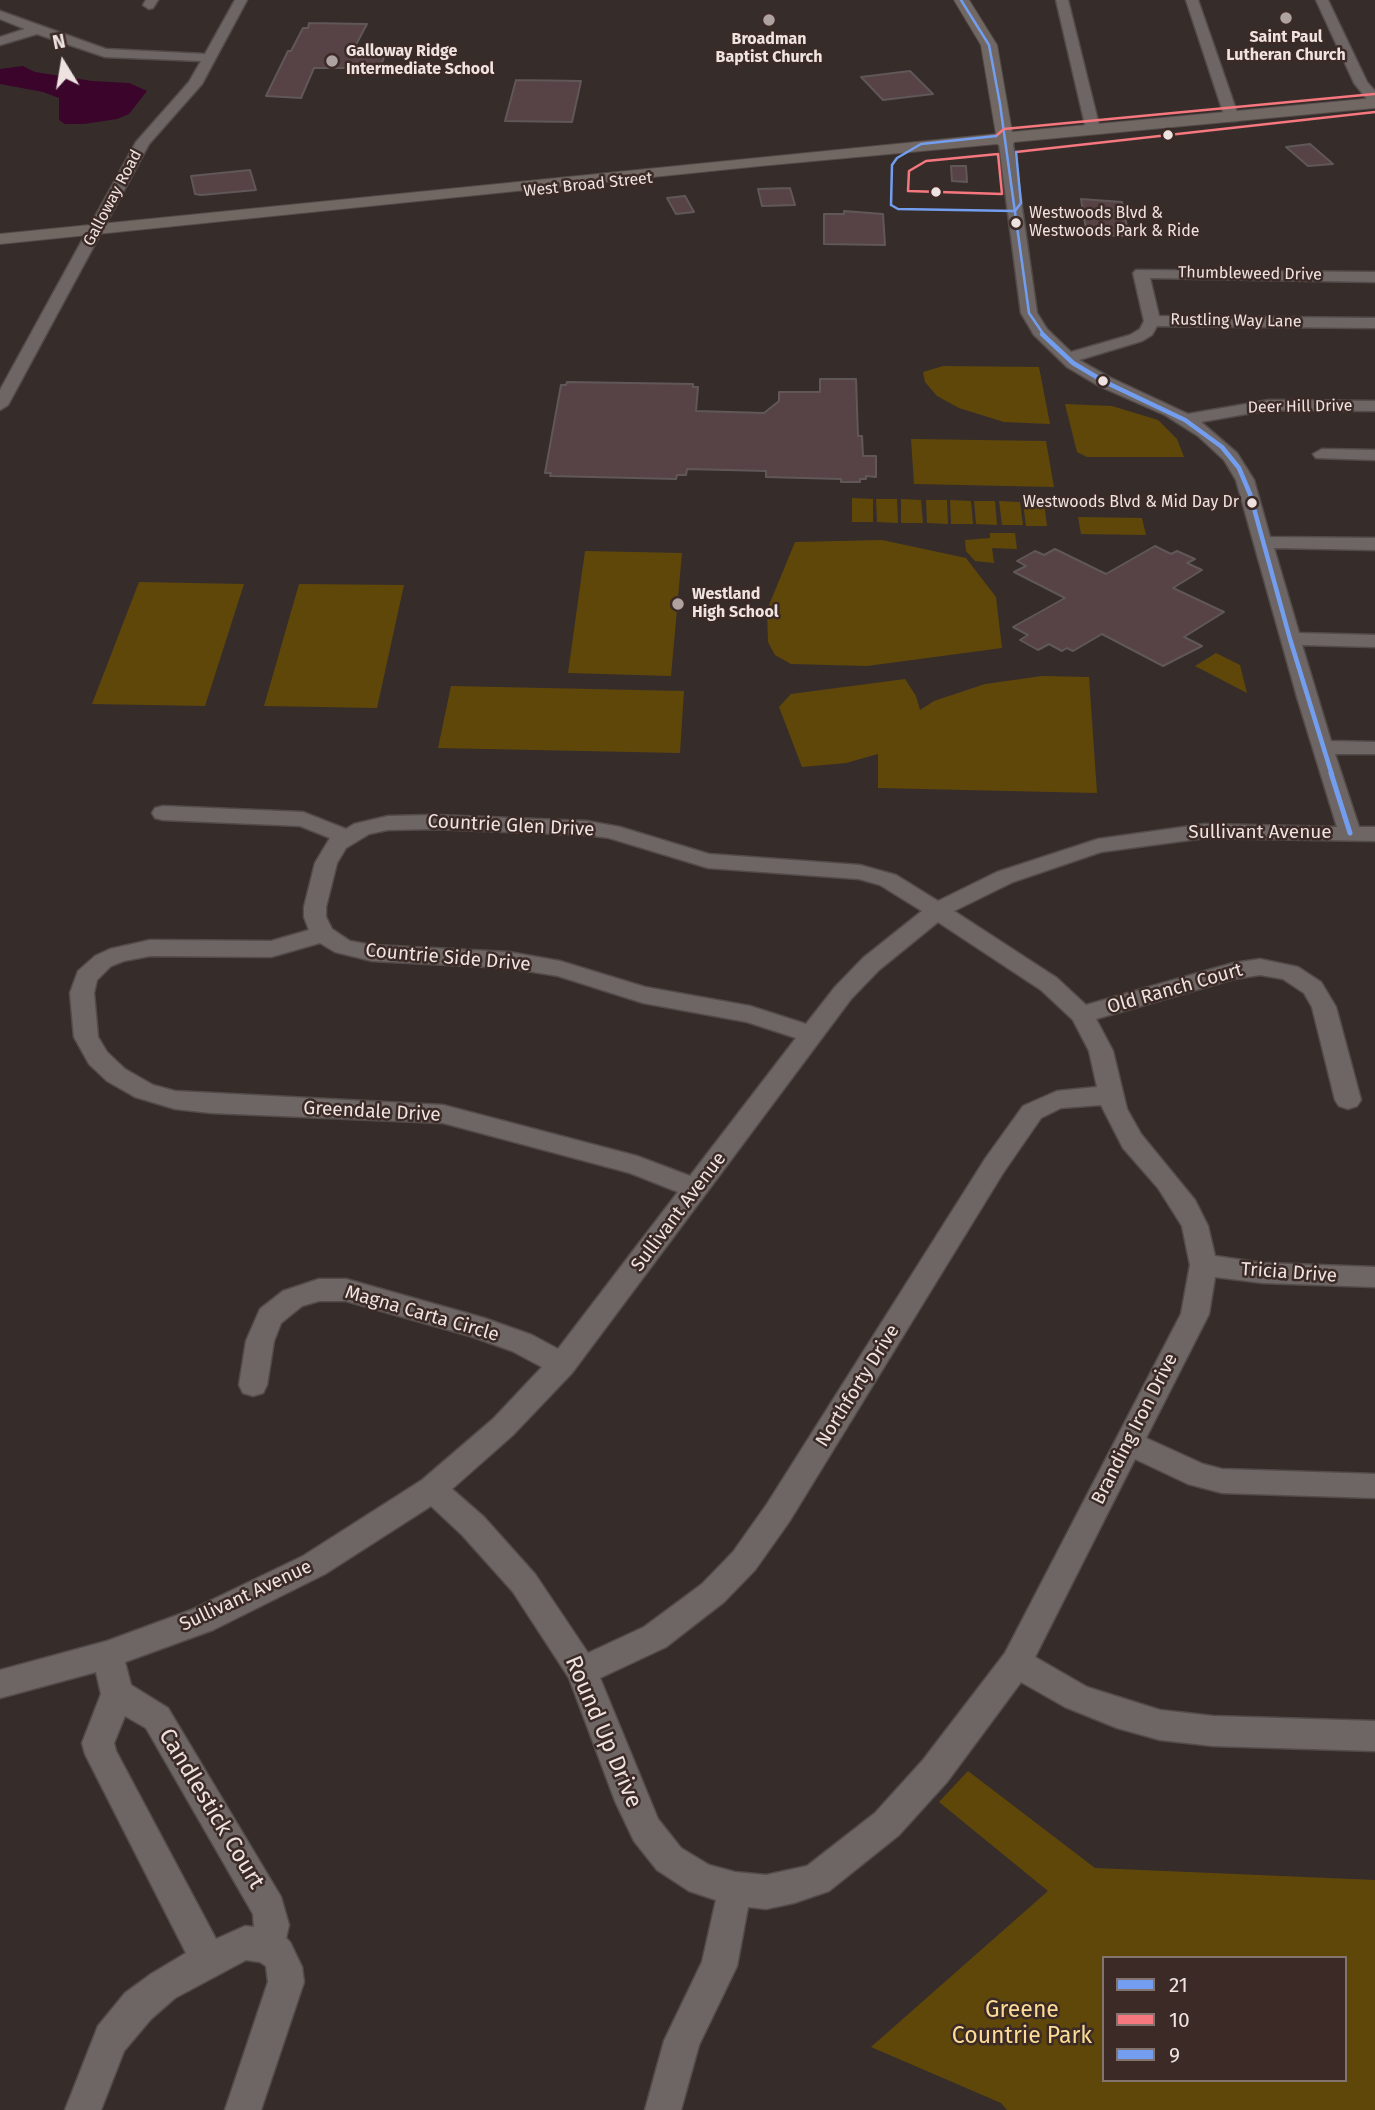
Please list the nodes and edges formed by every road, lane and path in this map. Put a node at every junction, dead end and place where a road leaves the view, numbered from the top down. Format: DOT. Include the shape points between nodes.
graph roads {
  1 [pos="241,0"];
  2 [pos="961,0"];
  3 [pos="1062,0"];
  4 [pos="1192,0"];
  5 [pos="1322,0"];
  6 [pos="0,15"];
  7 [pos="37,30"];
  8 [pos="0,41"];
  9 [pos="209,58"];
  10 [pos="1375,102"];
  11 [pos="1232,118"];
  12 [pos="1175,124"];
  13 [pos="1093,129"];
  14 [pos="1005,141"];
  15 [pos="95,233"];
  16 [pos="0,239"];
  17 [pos="0,246"];
  18 [pos="1375,277"];
  19 [pos="1152,321"];
  20 [pos="1375,323"];
  21 [pos="1067,358"];
  22 [pos="0,405"];
  23 [pos="1375,405"];
  24 [pos="1185,420"];
  25 [pos="1322,454"];
  26 [pos="1375,455"];
  27 [pos="1262,542"];
  28 [pos="1375,544"];
  29 [pos="1290,639"];
  30 [pos="1375,641"];
  31 [pos="1324,747"];
  32 [pos="1375,748"];
  33 [pos="163,813"];
  34 [pos="1362,833"];
  35 [pos="346,837"];
  36 [pos="938,911"];
  37 [pos="322,933"];
  38 [pos="1082,1015"];
  39 [pos="813,1035"];
  40 [pos="1110,1095"];
  41 [pos="1348,1100"];
  42 [pos="696,1189"];
  43 [pos="1203,1265"];
  44 [pos="1375,1277"];
  45 [pos="562,1365"];
  46 [pos="253,1385"];
  47 [pos="1128,1443"];
  48 [pos="1375,1486"];
  49 [pos="432,1489"];
  50 [pos="107,1655"];
  51 [pos="1016,1663"];
  52 [pos="582,1671"];
  53 [pos="0,1684"];
  54 [pos="117,1694"];
  55 [pos="1375,1736"];
  56 [pos="735,1889"];
  57 [pos="267,1945"];
  58 [pos="208,1960"];
  59 [pos="83,2110"];
  60 [pos="243,2110"];
  61 [pos="663,2110"];
  1 -- 9 [label="street, Galloway Road"];
  2 -- 14 [label="main road" via="989,45"];
  3 -- 13 [label="street"];
  4 -- 11 [label="street"];
  5 -- 10 [label="street" via="1361,83"];
  6 -- 7 [label="street"];
  7 -- 8 [label="street"];
  7 -- 9 [label="street" via="105,53"];
  9 -- 15 [label="street, Galloway Road" via="195,84 143,142"];
  10 -- 11 [label="main road, West Broad Street"];
  11 -- 12 [label="main road, West Broad Street"];
  12 -- 13 [label="main road, West Broad Street"];
  12 -- 14 [label="main road, West Broad Street"];
  13 -- 14 [label="main road, West Broad Street"];
  14 -- 15 [label="main road, West Broad Street"];
  14 -- 21 [label="street" via="1029,313 1040,332"];
  15 -- 16 [label="main road, West Broad Street"];
  15 -- 17 [label="main road, West Broad Street"];
  15 -- 22 [label="street, Galloway Road"];
  18 -- 19 [label="street, Thumbleweed Drive" via="1144,272 1139,274"];
  19 -- 20 [label="street, Rustling Way Lane"];
  19 -- 21 [label="street, Rustling Way Lane" via="1136,338"];
  21 -- 24 [label="street" via="1105,382"];
  23 -- 24 [label="street, Deer Hill Drive" via="1269,405"];
  24 -- 27 [label="street" via="1222,447 1239,468"];
  25 -- 26 [label="street"];
  27 -- 28 [label="street"];
  27 -- 29 [label="street"];
  29 -- 30 [label="street"];
  29 -- 31 [label="street"];
  31 -- 32 [label="street"];
  31 -- 34 [label="street"];
  33 -- 35 [label="street" via="303,819"];
  34 -- 36 [label="street, Sullivant Avenue" via="1205,831 1098,846 1005,877"];
  35 -- 36 [label="street, Countrie Glen Drive" via="375,825 415,822 587,828 708,861 860,872 888,880"];
  35 -- 37 [label="street" via="330,853 315,907"];
  36 -- 38 [label="street, Branding Iron Drive" via="1049,984"];
  36 -- 39 [label="street, Sullivant Avenue" via="872,964 843,993"];
  37 -- 39 [label="street, Countrie Side Drive" via="342,947 372,953 509,960 560,969 643,995 750,1014"];
  37 -- 42 [label="street, Greendale Drive" via="271,949 150,948 118,954 86,977 82,993 86,1037 98,1058 116,1075 144,1091 175,1100 443,1114 637,1165"];
  38 -- 40 [label="street, Branding Iron Drive" via="1101,1051"];
  38 -- 41 [label="street, Old Ranch Court" via="1233,971 1275,968 1303,979 1319,997"];
  39 -- 42 [label="street, Sullivant Avenue"];
  40 -- 43 [label="street, Branding Iron Drive" via="1132,1141 1186,1207"];
  40 -- 52 [label="street, Northforty Drive" via="1057,1100 1032,1112 744,1561 713,1593 655,1637"];
  42 -- 45 [label="street, Sullivant Avenue"];
  43 -- 44 [label="street, Tricia Drive" via="1263,1273"];
  43 -- 47 [label="street, Branding Iron Drive" via="1195,1314"];
  45 -- 46 [label="street, Magna Carta Circle" via="522,1343 474,1326 346,1290 319,1290 293,1298 270,1317 260,1342"];
  45 -- 49 [label="street, Sullivant Avenue" via="503,1427"];
  47 -- 48 [label="street" via="1198,1475 1222,1480"];
  47 -- 51 [label="street, Branding Iron Drive"];
  49 -- 50 [label="street, Sullivant Avenue" via="352,1543 279,1584 202,1620"];
  49 -- 52 [label="street, Round Up Drive" via="524,1583"];
  50 -- 53 [label="street, Sullivant Avenue"];
  50 -- 54 [label="street"];
  51 -- 55 [label="street" via="1076,1697 1160,1725"];
  51 -- 56 [label="street, Branding Iron Drive" via="935,1771 887,1824 855,1851 817,1879 794,1887 766,1892"];
  52 -- 56 [label="street, Round Up Drive" via="646,1830 670,1859 701,1879"];
  54 -- 57 [label="street, Candlestick Court" via="157,1718 269,1909 272,1925"];
  54 -- 58 [label="street" via="98,1743 101,1755"];
  56 -- 61 [label="street" via="719,1966 682,2040"];
  57 -- 58 [label="street" via="245,1943"];
  57 -- 60 [label="street" via="278,1954 286,1982"];
  58 -- 59 [label="street" via="138,2006 111,2039"];
}
